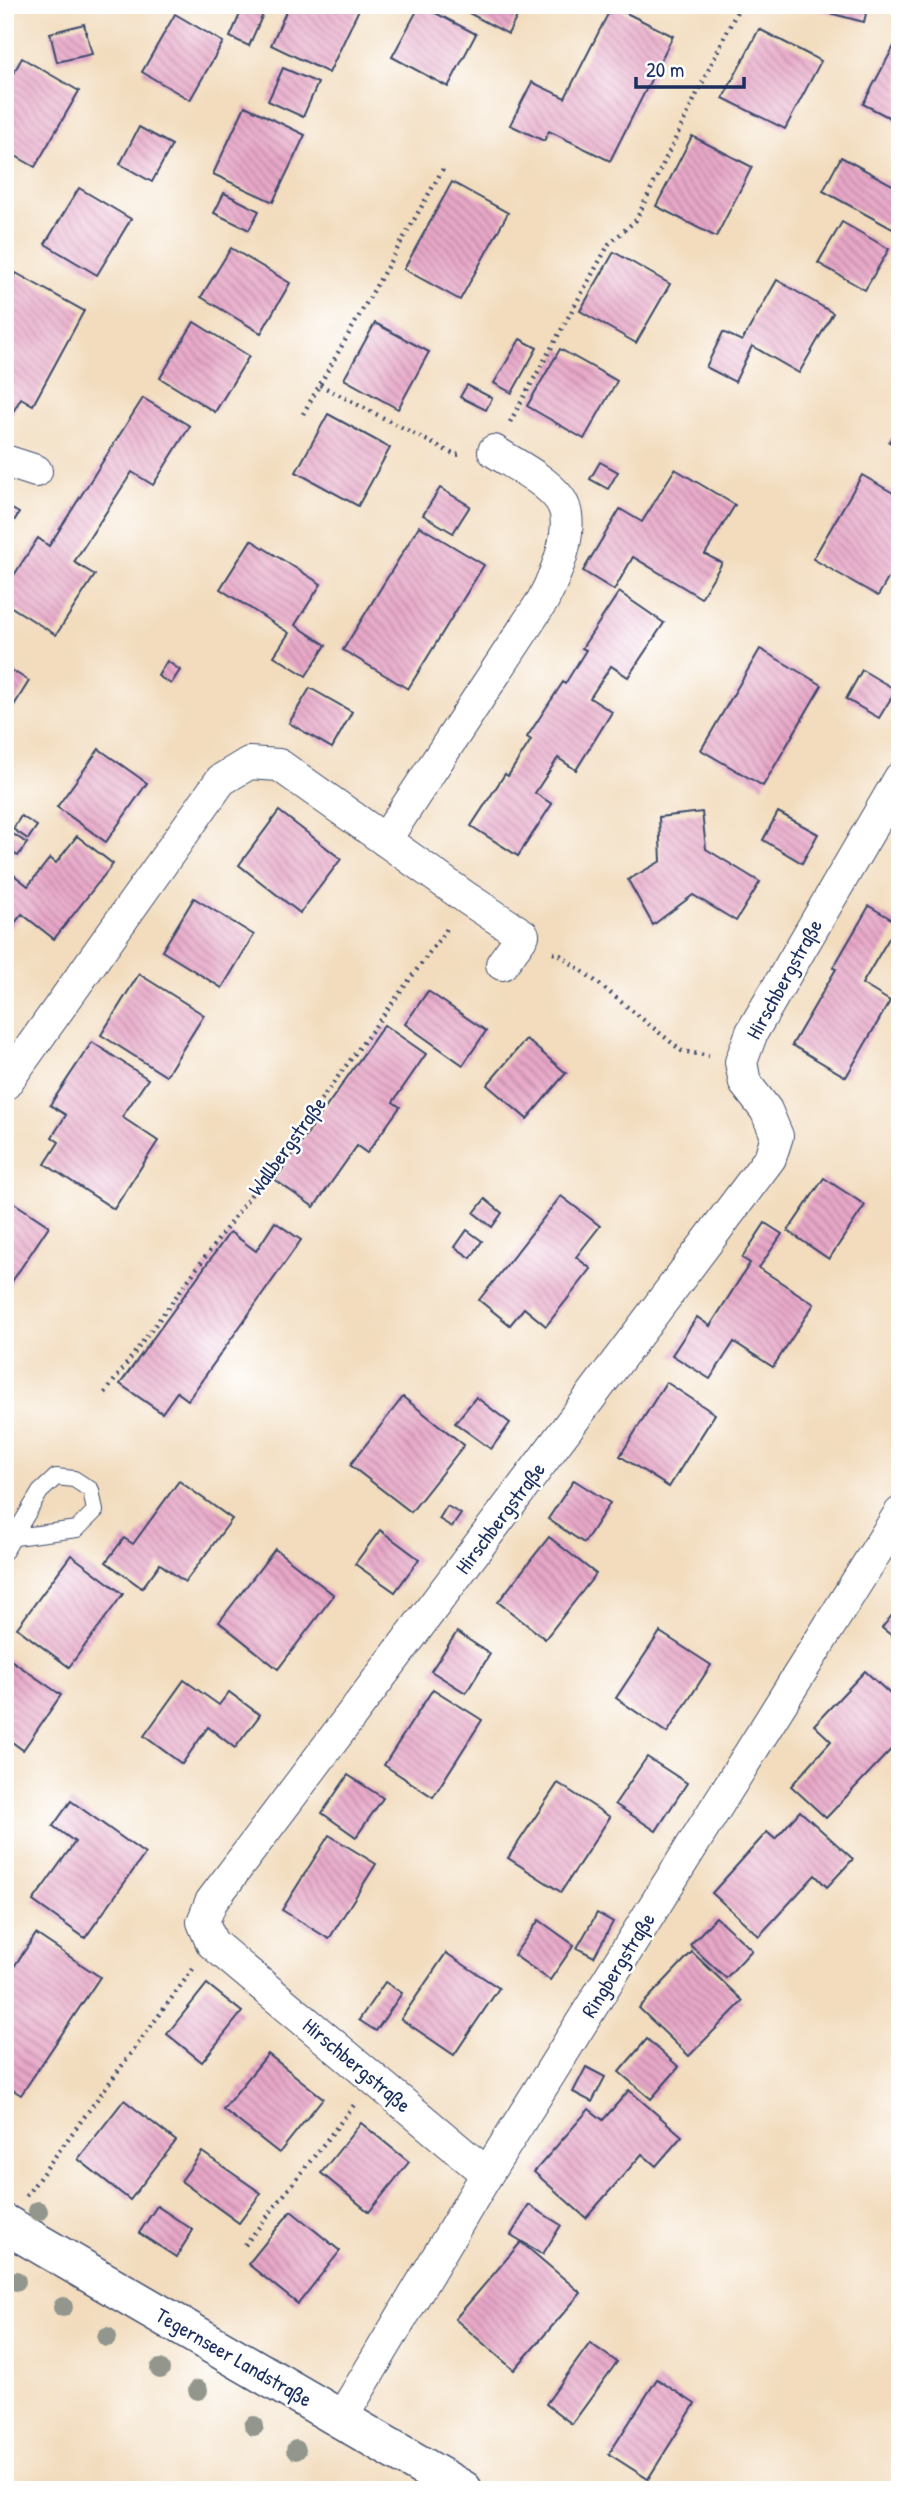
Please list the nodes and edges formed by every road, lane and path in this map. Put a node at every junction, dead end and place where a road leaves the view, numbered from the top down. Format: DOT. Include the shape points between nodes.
graph roads {
  1 [pos="740,5"];
  2 [pos="443,169"];
  3 [pos="320,385"];
  4 [pos="515,413"];
  5 [pos="303,414"];
  6 [pos="494,451"];
  7 [pos="455,455"];
  8 [pos="5,461"];
  9 [pos="36,471"];
  10 [pos="900,778"];
  11 [pos="385,841"];
  12 [pos="468,900"];
  13 [pos="510,954"];
  14 [pos="741,1062"];
  15 [pos="5,1084"];
  16 [pos="106,1393"];
  17 [pos="900,1513"];
  18 [pos="10,1544"];
  19 [pos="212,1943"];
  20 [pos="373,2080"];
  21 [pos="487,2174"];
  22 [pos="5,2224"];
  23 [pos="245,2245"];
  24 [pos="341,2419"];
  25 [pos="463,2490"];
  1 -- 4 [label="path" via="636,220 609,244"];
  2 -- 3 [label="path"];
  3 -- 5 [label="path"];
  3 -- 7 [label="path"];
  6 -- 11 [label="street" via="543,483 564,506 565,540 557,572"];
  8 -- 9 [label="street"];
  10 -- 14 [label="street, Hirschbergstraße" via="752,1032"];
  11 -- 12 [label="street"];
  11 -- 15 [label="street" via="279,765 250,763 221,780"];
  12 -- 13 [label="street" via="523,935"];
  12 -- 16 [label="path, Wallbergstraße"];
  13 -- 14 [label="path" via="559,955 682,1052"];
  14 -- 19 [label="street, Hirschbergstraße" via="745,1083 766,1110 777,1136 770,1158 211,1902 203,1922"];
  17 -- 21 [label="street, Ringbergstraße"];
  18 -- 18 [label="lane" via="40,1492 56,1477 74,1479 91,1490 95,1511 77,1529"];
  19 -- 20 [label="street, Hirschbergstraße"];
  19 -- 22 [label="path"];
  20 -- 21 [label="street, Hirschbergstraße"];
  20 -- 23 [label="path"];
  21 -- 24 [label="street, Ringbergstraße"];
  22 -- 24 [label="main road, Tegernseer Landstraße"];
  24 -- 25 [label="main road, Tegernseer Landstraße"];
}
